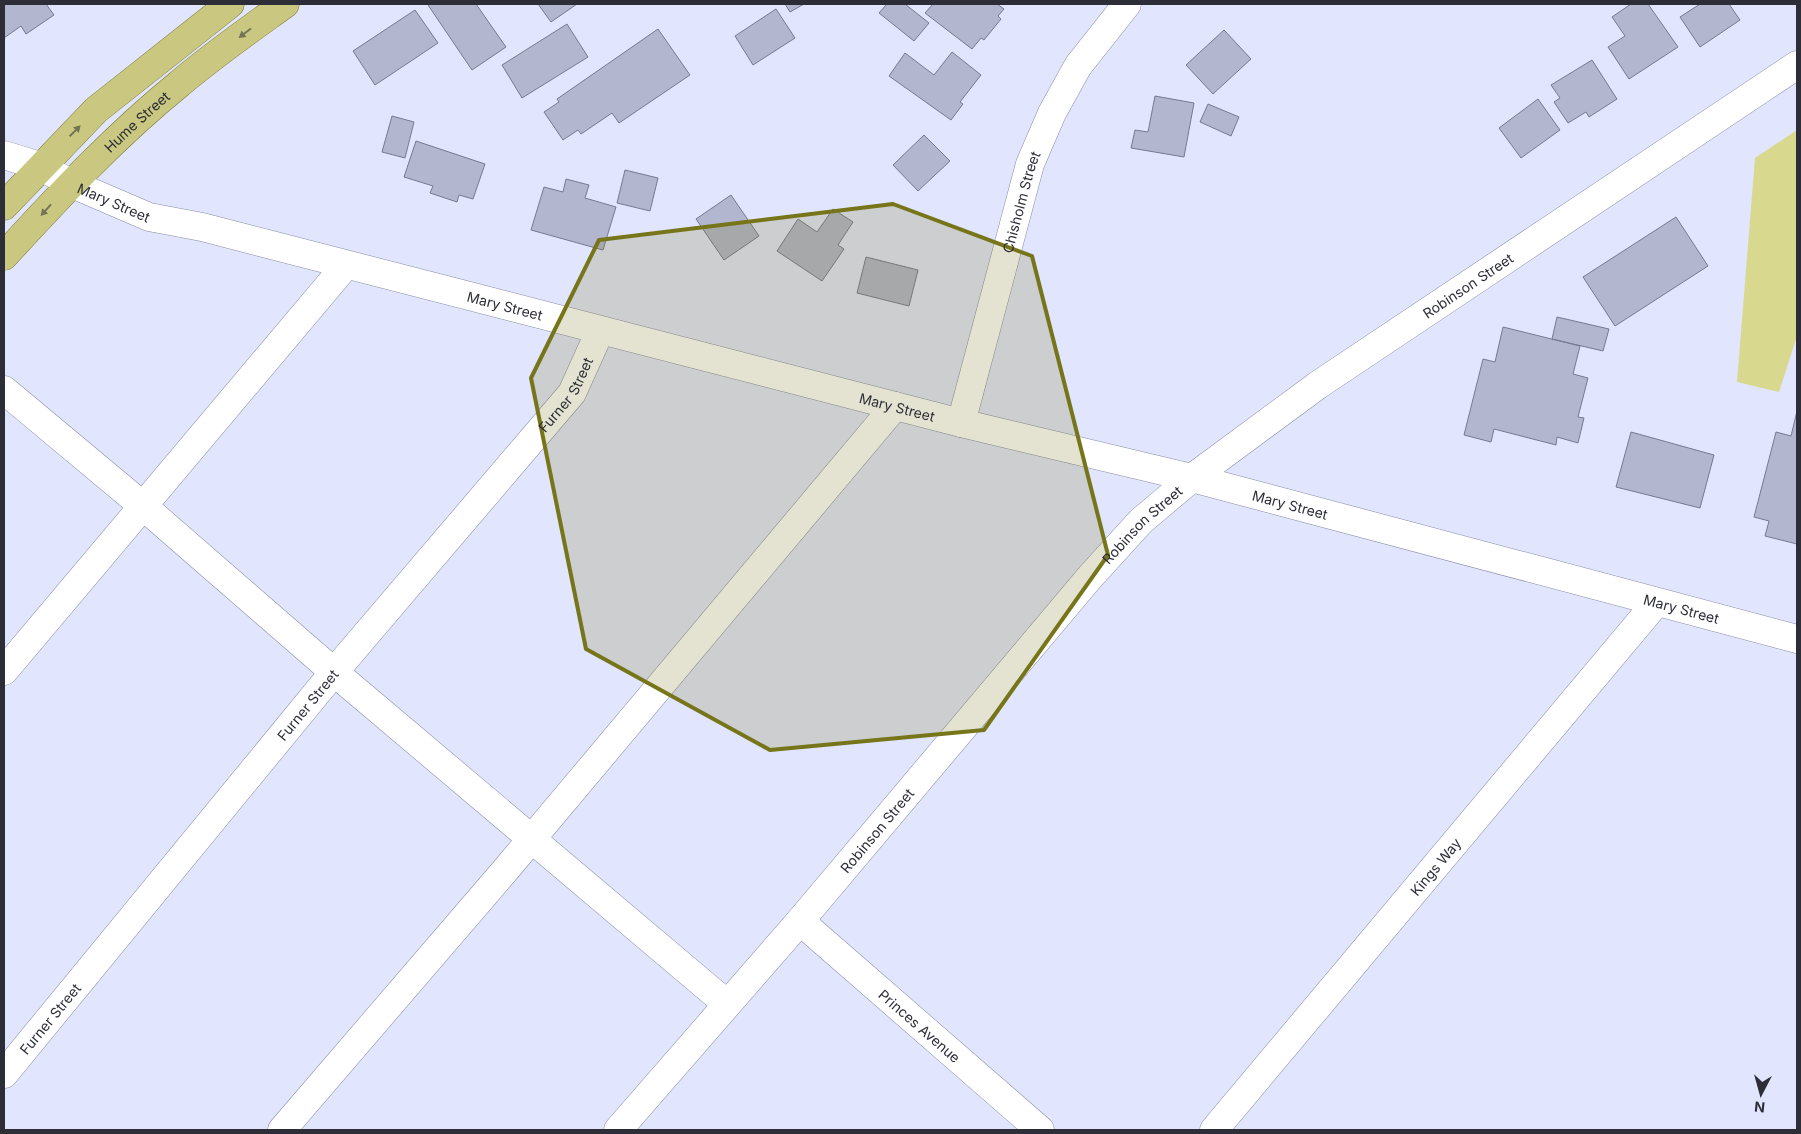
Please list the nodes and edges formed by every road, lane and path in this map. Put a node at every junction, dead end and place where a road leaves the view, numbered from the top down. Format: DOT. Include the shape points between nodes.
graph roads {
  1 [pos="230,4"];
  2 [pos="284,4"];
  3 [pos="1127,4"];
  4 [pos="1797,65"];
  5 [pos="4,155"];
  6 [pos="40,166"];
  7 [pos="70,183"];
  8 [pos="4,206"];
  9 [pos="4,256"];
  10 [pos="346,265"];
  11 [pos="600,331"];
  12 [pos="4,390"];
  13 [pos="896,406"];
  14 [pos="961,423"];
  15 [pos="1192,478"];
  16 [pos="143,506"];
  17 [pos="1656,603"];
  18 [pos="1797,640"];
  19 [pos="4,671"];
  20 [pos="334,672"];
  21 [pos="532,839"];
  22 [pos="800,921"];
  23 [pos="727,1004"];
  24 [pos="4,1074"];
  25 [pos="282,1130"];
  26 [pos="618,1130"];
  27 [pos="1040,1130"];
  28 [pos="1214,1130"];
  6 -- 1 [label="main road, one-way" via="96,110"];
  2 -- 7 [label="main road, Hume Street, one-way" via="179,84"];
  3 -- 14 [label="street, Chisholm Street" via="1078,66 1052,113 1030,164"];
  4 -- 15 [label="street, Robinson Street" via="1318,385"];
  5 -- 6 [label="street, Mary Street"];
  6 -- 7 [label="street, Mary Street"];
  6 -- 8 [label="main road"];
  7 -- 9 [label="main road, Hume Street, one-way"];
  7 -- 10 [label="street, Mary Street" via="148,216"];
  10 -- 11 [label="street, Mary Street"];
  10 -- 16 [label="street"];
  11 -- 13 [label="street, Mary Street"];
  11 -- 20 [label="street, Furner Street" via="572,393"];
  12 -- 16 [label="street"];
  13 -- 14 [label="street, Mary Street"];
  13 -- 21 [label="street"];
  14 -- 15 [label="street, Mary Street"];
  15 -- 17 [label="street, Mary Street"];
  15 -- 22 [label="street, Robinson Street" via="1141,521 1090,577"];
  16 -- 19 [label="street"];
  16 -- 20 [label="street"];
  17 -- 18 [label="street, Mary Street"];
  17 -- 28 [label="street, Kings Way"];
  20 -- 21 [label="street"];
  20 -- 24 [label="street, Furner Street"];
  21 -- 23 [label="street"];
  21 -- 25 [label="street"];
  22 -- 23 [label="street, Robinson Street"];
  22 -- 27 [label="street, Princes Avenue"];
  23 -- 26 [label="street, Robinson Street"];
}
